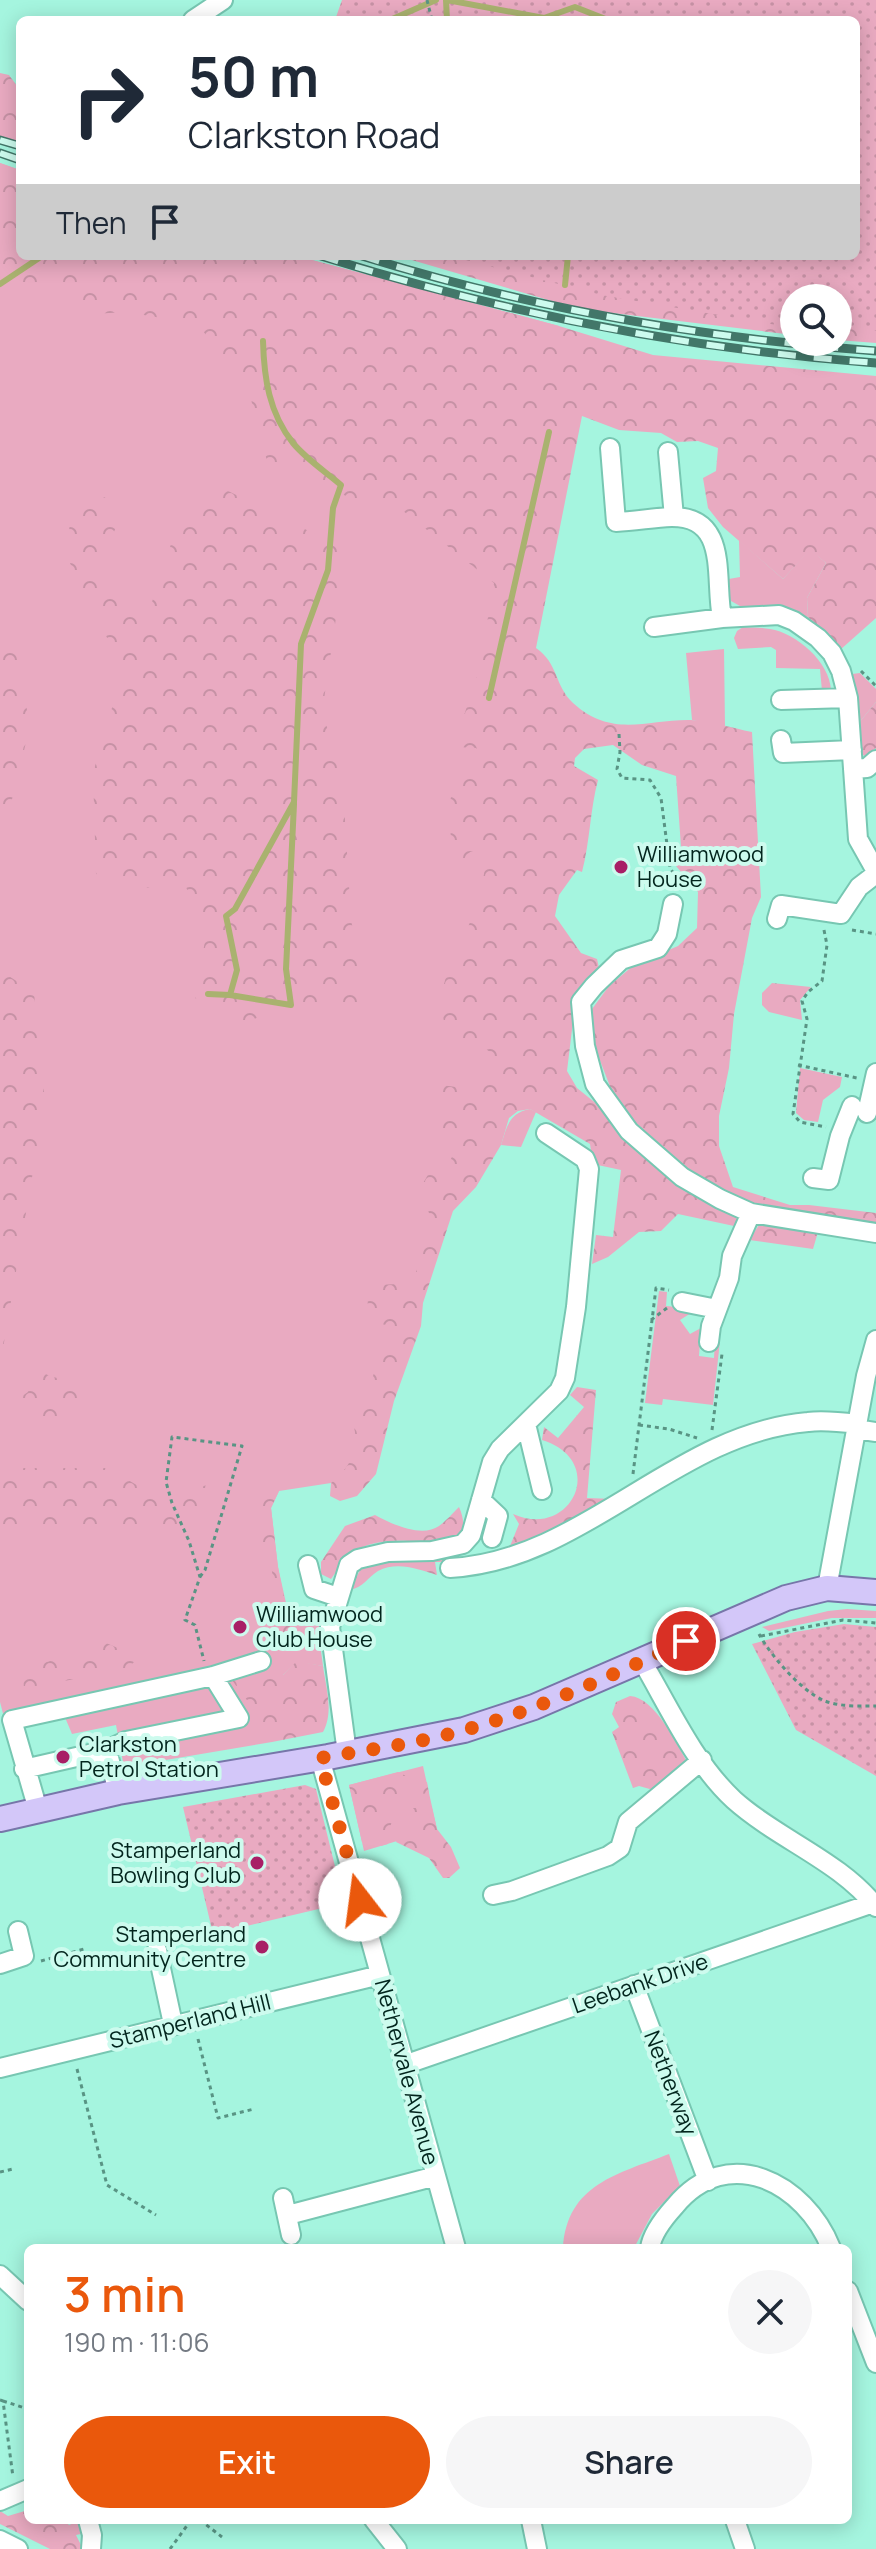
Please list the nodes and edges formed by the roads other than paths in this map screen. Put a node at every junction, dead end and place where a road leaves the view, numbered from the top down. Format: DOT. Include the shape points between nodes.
graph roads {
  1 [pos="223,0"];
  2 [pos="199,16"];
  3 [pos="610,448"];
  4 [pos="668,452"];
  5 [pos="674,517"];
  6 [pos="722,618"];
  7 [pos="654,627"];
  8 [pos="848,698"];
  9 [pos="781,700"];
  10 [pos="781,740"];
  11 [pos="852,750"];
  12 [pos="876,760"];
  13 [pos="853,769"];
  14 [pos="876,872"];
  15 [pos="673,904"];
  16 [pos="777,919"];
  17 [pos="875,1078"];
  18 [pos="858,1110"];
  19 [pos="546,1133"];
  20 [pos="813,1178"];
  21 [pos="751,1213"];
  22 [pos="876,1233"];
  23 [pos="682,1302"];
  24 [pos="717,1309"];
  25 [pos="876,1340"];
  26 [pos="715,1348"];
  27 [pos="526,1424"];
  28 [pos="856,1426"];
  29 [pos="876,1432"];
  30 [pos="542,1490"];
  31 [pos="481,1500"];
  32 [pos="492,1538"];
  33 [pos="308,1565"];
  34 [pos="450,1568"];
  35 [pos="827,1588"];
  36 [pos="876,1592"];
  37 [pos="338,1597"];
  38 [pos="261,1661"];
  39 [pos="642,1661"];
  40 [pos="210,1676"];
  41 [pos="107,1750"];
  42 [pos="347,1753"];
  43 [pos="320,1758"];
  44 [pos="702,1760"];
  45 [pos="24,1769"];
  46 [pos="118,1792"];
  47 [pos="38,1810"];
  48 [pos="0,1819"];
  49 [pos="493,1895"];
  50 [pos="875,1904"];
  51 [pos="18,1931"];
  52 [pos="157,1950"];
  53 [pos="0,1964"];
  54 [pos="380,1975"];
  55 [pos="634,1985"];
  56 [pos="173,2024"];
  57 [pos="404,2065"];
  58 [pos="0,2068"];
  59 [pos="436,2176"];
  60 [pos="708,2181"];
  61 [pos="291,2235"];
  62 [pos="455,2244"];
  63 [pos="651,2244"];
  64 [pos="829,2244"];
  65 [pos="0,2275"];
  66 [pos="24,2297"];
  67 [pos="852,2301"];
  68 [pos="876,2363"];
  69 [pos="89,2524"];
  70 [pos="377,2524"];
  71 [pos="532,2524"];
  72 [pos="736,2524"];
  73 [pos="0,2540"];
  74 [pos="18,2549"];
  75 [pos="91,2549"];
  76 [pos="397,2549"];
  77 [pos="537,2549"];
  78 [pos="745,2549"];
  1 -- 2 [label="street"];
  3 -- 5 [label="street" via="616,522"];
  4 -- 5 [label="street"];
  5 -- 6 [label="street" via="704,526 714,539"];
  6 -- 7 [label="street"];
  6 -- 8 [label="street" via="779,615 794,621 832,653"];
  8 -- 9 [label="street"];
  8 -- 11 [label="street"];
  10 -- 11 [label="street" via="783,753"];
  11 -- 13 [label="street"];
  12 -- 13 [label="street" via="867,768"];
  13 -- 14 [label="street" via="858,839"];
  14 -- 16 [label="street" via="841,914 781,905"];
  15 -- 21 [label="street" via="667,934 658,948 621,960 581,1002 589,1066 617,1118 649,1150 695,1185"];
  17 -- 18 [label="street"];
  18 -- 20 [label="street" via="842,1131 829,1180"];
  19 -- 27 [label="street" via="585,1159 589,1177 565,1378"];
  21 -- 22 [label="street"];
  21 -- 24 [label="street"];
  23 -- 24 [label="street"];
  24 -- 26 [label="street"];
  25 -- 28 [label="street"];
  27 -- 30 [label="street"];
  27 -- 31 [label="street" via="492,1462"];
  28 -- 29 [label="street"];
  28 -- 34 [label="street" via="809,1421 754,1434 685,1464 562,1536 499,1559"];
  28 -- 35 [label="street"];
  31 -- 32 [label="street" via="498,1516"];
  31 -- 37 [label="street" via="463,1544 358,1559 349,1565"];
  33 -- 37 [label="street" via="314,1589"];
  35 -- 36 [label="main road"];
  35 -- 39 [label="main road" via="786,1598"];
  37 -- 42 [label="street" via="330,1627"];
  38 -- 40 [label="street"];
  39 -- 42 [label="main road" via="478,1725"];
  39 -- 44 [label="street"];
  40 -- 41 [label="street" via="239,1718 126,1741"];
  40 -- 45 [label="street" via="12,1720"];
  41 -- 45 [label="street"];
  41 -- 46 [label="street"];
  42 -- 43 [label="main road"];
  43 -- 46 [label="main road"];
  43 -- 54 [label="street, Nethervale Avenue"];
  44 -- 49 [label="street" via="628,1822 620,1848 608,1856"];
  44 -- 50 [label="street" via="732,1798 774,1832 833,1867"];
  45 -- 47 [label="street"];
  46 -- 47 [label="main road"];
  47 -- 48 [label="main road"];
  50 -- 55 [label="street, Leebank Drive"];
  51 -- 53 [label="street" via="24,1956"];
  52 -- 56 [label="street"];
  54 -- 56 [label="street, Stamperland Hill"];
  54 -- 57 [label="street, Nethervale Avenue"];
  55 -- 57 [label="street, Leebank Drive"];
  55 -- 60 [label="street, Netherway"];
  56 -- 58 [label="street, Stamperland Hill"];
  57 -- 59 [label="street, Nethervale Avenue"];
  59 -- 61 [label="street" via="285,2207"];
  59 -- 62 [label="street, Nethervale Avenue"];
  60 -- 63 [label="street" via="684,2194"];
  60 -- 64 [label="street" via="740,2173 784,2186 806,2205"];
  65 -- 66 [label="street"];
  67 -- 68 [label="street"];
  69 -- 75 [label="street"];
  70 -- 76 [label="street"];
  71 -- 77 [label="street"];
  72 -- 78 [label="street"];
  73 -- 74 [label="street"];
}
